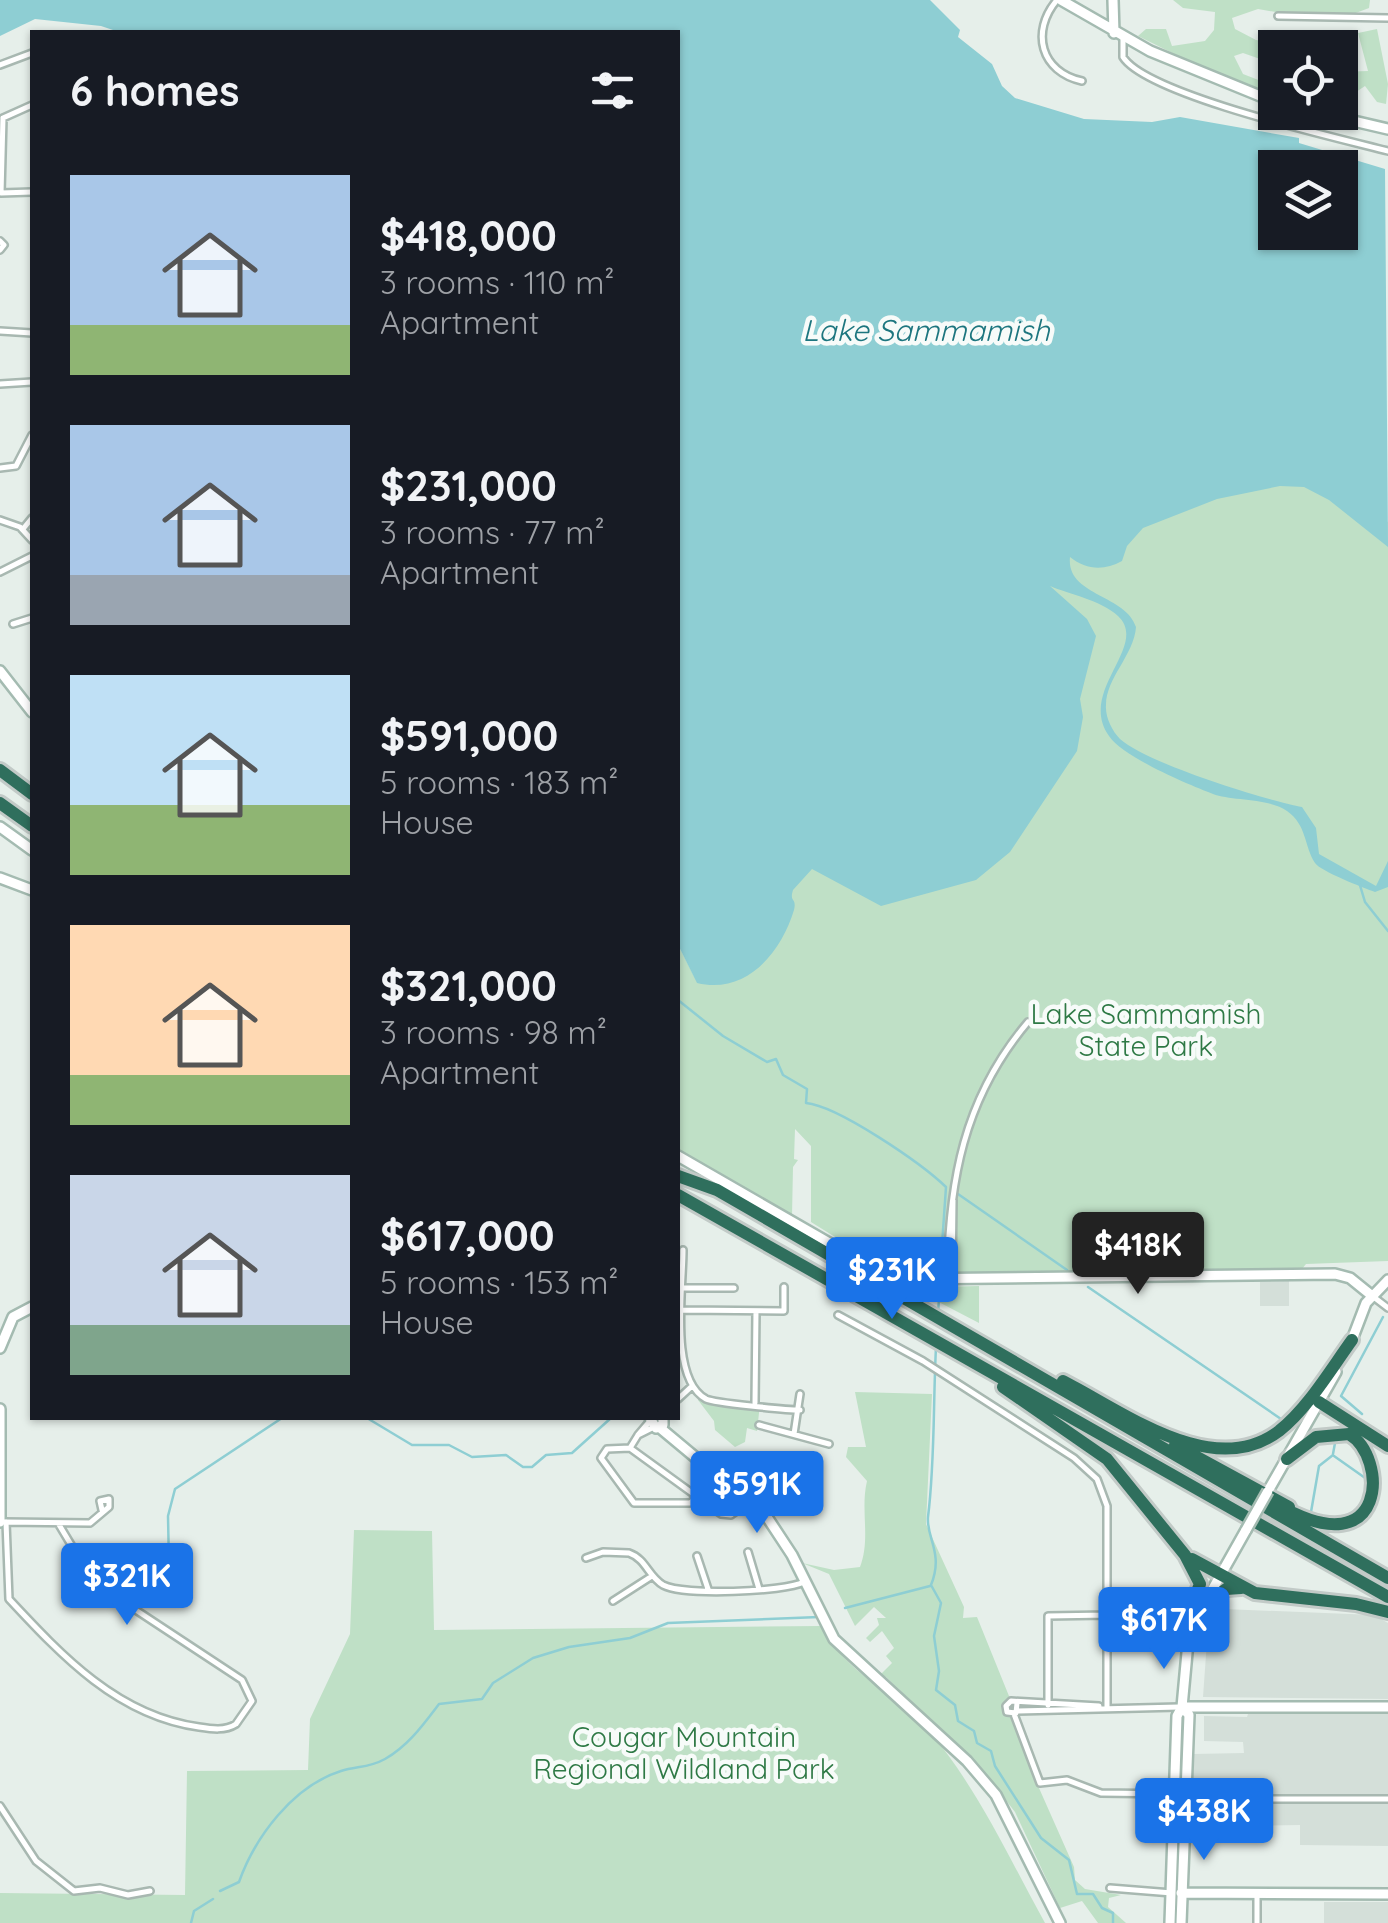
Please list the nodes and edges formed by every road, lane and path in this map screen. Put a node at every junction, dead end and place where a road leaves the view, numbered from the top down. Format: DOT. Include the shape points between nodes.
graph roads {
  1 [pos="1059,0"];
  2 [pos="1113,0"];
  3 [pos="1278,16"];
  4 [pos="1388,18"];
  5 [pos="1119,35"];
  6 [pos="30,54"];
  7 [pos="0,65"];
  8 [pos="1082,81"];
  9 [pos="1258,96"];
  10 [pos="30,105"];
  11 [pos="2,118"];
  12 [pos="1358,122"];
  13 [pos="1388,129"];
  14 [pos="1388,151"];
  15 [pos="1,192"];
  16 [pos="30,192"];
  17 [pos="0,241"];
  18 [pos="0,250"];
  19 [pos="0,330"];
  20 [pos="30,333"];
  21 [pos="30,382"];
  22 [pos="0,384"];
  23 [pos="30,437"];
  24 [pos="0,468"];
  25 [pos="0,520"];
  26 [pos="30,520"];
  27 [pos="23,529"];
  28 [pos="30,534"];
  29 [pos="30,557"];
  30 [pos="0,572"];
  31 [pos="30,619"];
  32 [pos="13,624"];
  33 [pos="0,672"];
  34 [pos="30,710"];
  35 [pos="0,770"];
  36 [pos="30,792"];
  37 [pos="0,803"];
  38 [pos="30,825"];
  39 [pos="0,827"];
  40 [pos="30,849"];
  41 [pos="0,878"];
  42 [pos="30,889"];
  43 [pos="1028,1022"];
  44 [pos="680,1157"];
  45 [pos="680,1177"];
  46 [pos="680,1196"];
  47 [pos="683,1250"];
  48 [pos="1388,1280"];
  49 [pos="944,1282"];
  50 [pos="784,1287"];
  51 [pos="683,1288"];
  52 [pos="734,1288"];
  53 [pos="1371,1296"];
  54 [pos="30,1308"];
  55 [pos="1388,1308"];
  56 [pos="683,1310"];
  57 [pos="756,1311"];
  58 [pos="838,1315"];
  59 [pos="937,1317"];
  60 [pos="1352,1340"];
  61 [pos="935,1343"];
  62 [pos="0,1348"];
  63 [pos="1058,1379"];
  64 [pos="691,1387"];
  65 [pos="800,1394"];
  66 [pos="680,1397"];
  67 [pos="1319,1402"];
  68 [pos="755,1404"];
  69 [pos="0,1409"];
  70 [pos="800,1410"];
  71 [pos="656,1421"];
  72 [pos="760,1425"];
  73 [pos="794,1434"];
  74 [pos="829,1444"];
  75 [pos="1388,1446"];
  76 [pos="630,1448"];
  77 [pos="1287,1459"];
  78 [pos="742,1493"];
  79 [pos="698,1496"];
  80 [pos="752,1502"];
  81 [pos="740,1504"];
  82 [pos="102,1510"];
  83 [pos="2,1522"];
  84 [pos="58,1523"];
  85 [pos="748,1552"];
  86 [pos="1185,1555"];
  87 [pos="697,1556"];
  88 [pos="586,1558"];
  89 [pos="1220,1575"];
  90 [pos="652,1576"];
  91 [pos="1388,1578"];
  92 [pos="804,1582"];
  93 [pos="1244,1588"];
  94 [pos="708,1589"];
  95 [pos="758,1589"];
  96 [pos="1388,1598"];
  97 [pos="613,1601"];
  98 [pos="1200,1608"];
  99 [pos="1388,1612"];
  100 [pos="1107,1615"];
  101 [pos="1186,1641"];
  102 [pos="1016,1703"];
  103 [pos="1048,1704"];
  104 [pos="1182,1707"];
  105 [pos="1388,1707"];
  106 [pos="1107,1708"];
  107 [pos="1016,1713"];
  108 [pos="1176,1794"];
  109 [pos="1187,1799"];
  110 [pos="1388,1799"];
  111 [pos="0,1806"];
  112 [pos="1110,1888"];
  113 [pos="150,1891"];
  114 [pos="1178,1893"];
  115 [pos="1257,1894"];
  116 [pos="1388,1894"];
  117 [pos="1060,1923"];
  118 [pos="1170,1923"];
  119 [pos="1182,1923"];
  120 [pos="1257,1923"];
  1 -- 5 [label="street"];
  1 -- 8 [label="street" via="1044,23 1044,56 1057,72"];
  2 -- 5 [label="street"];
  3 -- 4 [label="street"];
  5 -- 9 [label="street"];
  5 -- 14 [label="street" via="1122,58 1144,76 1253,115"];
  6 -- 7 [label="street"];
  10 -- 11 [label="street"];
  11 -- 15 [label="street"];
  12 -- 13 [label="street"];
  15 -- 16 [label="street"];
  17 -- 18 [label="street"];
  19 -- 20 [label="street"];
  21 -- 22 [label="street"];
  23 -- 24 [label="street" via="13,467"];
  25 -- 27 [label="street"];
  26 -- 27 [label="street"];
  27 -- 28 [label="street"];
  29 -- 30 [label="street"];
  31 -- 32 [label="street"];
  33 -- 34 [label="street"];
  35 -- 36 [label="highway"];
  37 -- 38 [label="highway"];
  39 -- 40 [label="street"];
  41 -- 42 [label="street"];
  43 -- 49 [label="street" via="973,1107 956,1162"];
  44 -- 49 [label="street" via="876,1269"];
  45 -- 59 [label="highway" via="717,1190"];
  46 -- 61 [label="highway"];
  47 -- 51 [label="street"];
  48 -- 53 [label="street"];
  49 -- 53 [label="street" via="1335,1274"];
  50 -- 57 [label="street" via="784,1311"];
  51 -- 52 [label="street"];
  51 -- 56 [label="street"];
  53 -- 55 [label="street"];
  53 -- 60 [label="street"];
  54 -- 62 [label="street" via="13,1317"];
  56 -- 57 [label="street"];
  56 -- 64 [label="street" via="682,1363"];
  57 -- 68 [label="street"];
  58 -- 100 [label="street" via="1074,1458 1103,1488"];
  59 -- 63 [label="highway"];
  59 -- 91 [label="highway"];
  60 -- 63 [label="highway" via="1289,1422 1239,1448 1184,1442"];
  60 -- 67 [label="street"];
  61 -- 86 [label="highway" via="1096,1450"];
  61 -- 96 [label="highway"];
  63 -- 77 [label="highway" via="1322,1525 1354,1525 1374,1510 1384,1480 1378,1458 1358,1437 1332,1432"];
  64 -- 66 [label="street"];
  64 -- 68 [label="street" via="716,1402"];
  65 -- 70 [label="street"];
  67 -- 75 [label="highway"];
  67 -- 77 [label="street"];
  68 -- 70 [label="street"];
  69 -- 83 [label="street"];
  70 -- 73 [label="street"];
  71 -- 76 [label="street"];
  71 -- 78 [label="street"];
  72 -- 73 [label="street"];
  73 -- 74 [label="street"];
  76 -- 79 [label="street"];
  76 -- 79 [label="street" via="607,1449 601,1465 634,1503 690,1503"];
  77 -- 89 [label="street, bridge"];
  78 -- 80 [label="street"];
  78 -- 81 [label="street"];
  79 -- 81 [label="street" via="726,1516"];
  80 -- 81 [label="street"];
  80 -- 92 [label="street" via="783,1539"];
  82 -- 84 [label="street" via="90,1523"];
  83 -- 84 [label="street"];
  83 -- 84 [label="street" via="9,1599 84,1674 139,1710 176,1722 228,1729 250,1709 247,1687 230,1670 110,1594"];
  85 -- 95 [label="street"];
  86 -- 89 [label="highway"];
  86 -- 101 [label="highway" via="1200,1584"];
  87 -- 94 [label="street"];
  88 -- 90 [label="street" via="629,1553"];
  89 -- 93 [label="highway"];
  89 -- 98 [label="street"];
  90 -- 94 [label="street" via="671,1588"];
  90 -- 97 [label="street"];
  92 -- 95 [label="street"];
  92 -- 117 [label="street" via="842,1646 996,1795"];
  93 -- 98 [label="highway" via="1226,1589"];
  93 -- 99 [label="highway"];
  94 -- 95 [label="street"];
  98 -- 101 [label="street"];
  100 -- 103 [label="street" via="1048,1616"];
  100 -- 106 [label="street"];
  101 -- 104 [label="street"];
  102 -- 103 [label="street"];
  102 -- 107 [label="street"];
  102 -- 107 [label="street" via="1006,1706"];
  103 -- 106 [label="street"];
  104 -- 105 [label="street"];
  104 -- 106 [label="street"];
  104 -- 108 [label="street"];
  104 -- 109 [label="street" via="1189,1715"];
  106 -- 107 [label="street"];
  107 -- 108 [label="street" via="1040,1782 1066,1780 1101,1793"];
  108 -- 114 [label="street"];
  109 -- 110 [label="street"];
  109 -- 114 [label="street"];
  111 -- 113 [label="street" via="36,1861 74,1890"];
  112 -- 114 [label="street"];
  114 -- 115 [label="street"];
  114 -- 118 [label="street"];
  114 -- 119 [label="street"];
  115 -- 116 [label="street"];
  115 -- 120 [label="street"];
}
